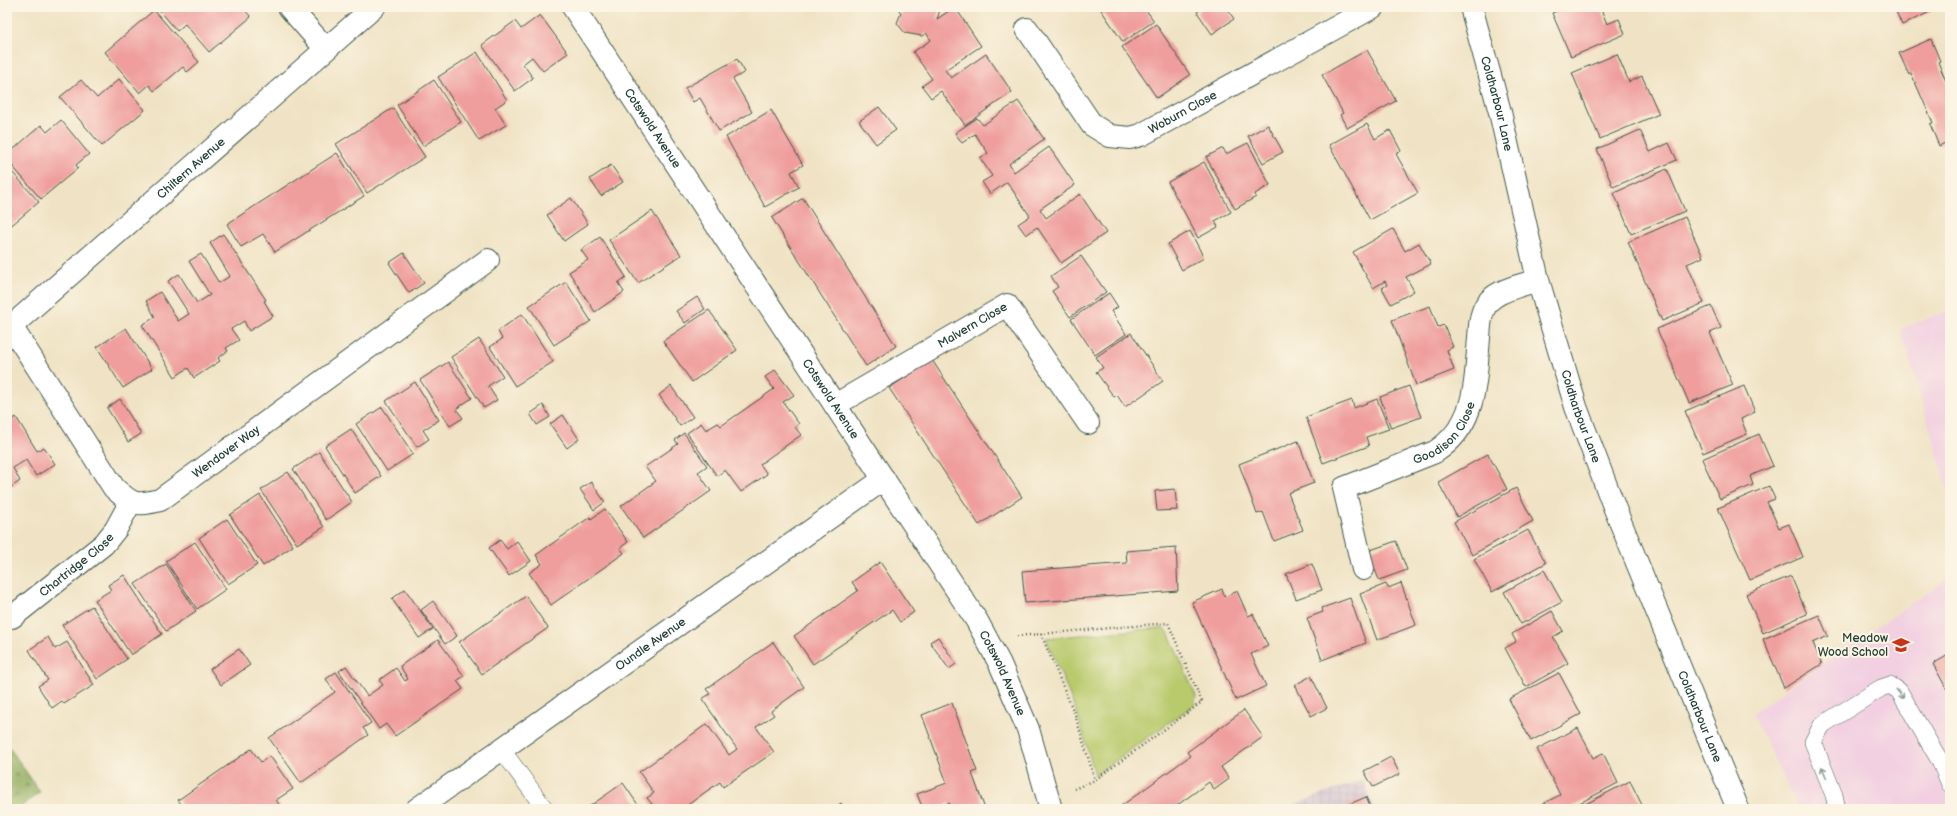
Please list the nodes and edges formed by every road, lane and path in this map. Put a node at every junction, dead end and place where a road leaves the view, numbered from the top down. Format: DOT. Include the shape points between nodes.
graph roads {
  1 [pos="289,7"];
  2 [pos="374,7"];
  3 [pos="573,7"];
  4 [pos="1373,7"];
  5 [pos="1471,7"];
  6 [pos="1027,29"];
  7 [pos="326,49"];
  8 [pos="488,260"];
  9 [pos="1538,280"];
  10 [pos="9,328"];
  11 [pos="835,405"];
  12 [pos="1088,423"];
  13 [pos="884,479"];
  14 [pos="130,503"];
  15 [pos="1363,569"];
  16 [pos="12,617"];
  17 [pos="1041,634"];
  18 [pos="986,639"];
  19 [pos="502,750"];
  20 [pos="1095,780"];
  21 [pos="1950,784"];
  22 [pos="1050,805"];
  23 [pos="417,809"];
  24 [pos="545,809"];
  25 [pos="1738,809"];
  26 [pos="1837,809"];
  1 -- 7 [label="street"];
  2 -- 7 [label="street, Chiltern Avenue"];
  3 -- 11 [label="street, Cotswold Avenue"];
  4 -- 6 [label="street, Woburn Close" via="1141,135 1130,138 1110,136 1092,125"];
  5 -- 9 [label="street, Coldharbour Lane" via="1500,112"];
  7 -- 10 [label="street, Chiltern Avenue"];
  8 -- 14 [label="street, Wendover Way" via="160,500 145,504"];
  9 -- 15 [label="street, Goodison Close" via="1502,292 1490,300 1482,313 1474,388 1468,415 1448,444 1344,488"];
  9 -- 25 [label="street, Coldharbour Lane" via="1576,407 1615,510"];
  10 -- 14 [label="street" via="114,488"];
  11 -- 12 [label="street, Malvern Close" via="1007,306"];
  11 -- 13 [label="street, Cotswold Avenue"];
  13 -- 18 [label="street, Cotswold Avenue" via="977,621"];
  13 -- 19 [label="street, Oundle Avenue"];
  14 -- 16 [label="street, Chartridge Close" via="116,529 104,544"];
  17 -- 18 [label="path"];
  17 -- 20 [label="path" via="1075,715"];
  17 -- 20 [label="path" via="1168,623 1202,702"];
  18 -- 22 [label="street, Cotswold Avenue" via="1000,664 1028,729"];
  19 -- 23 [label="street, Oundle Avenue"];
  19 -- 24 [label="lane"];
  20 -- 22 [label="path"];
  26 -- 21 [label="lane, one-way" via="1813,742 1822,725 1881,688 1890,686 1899,691 1940,761"];
}
